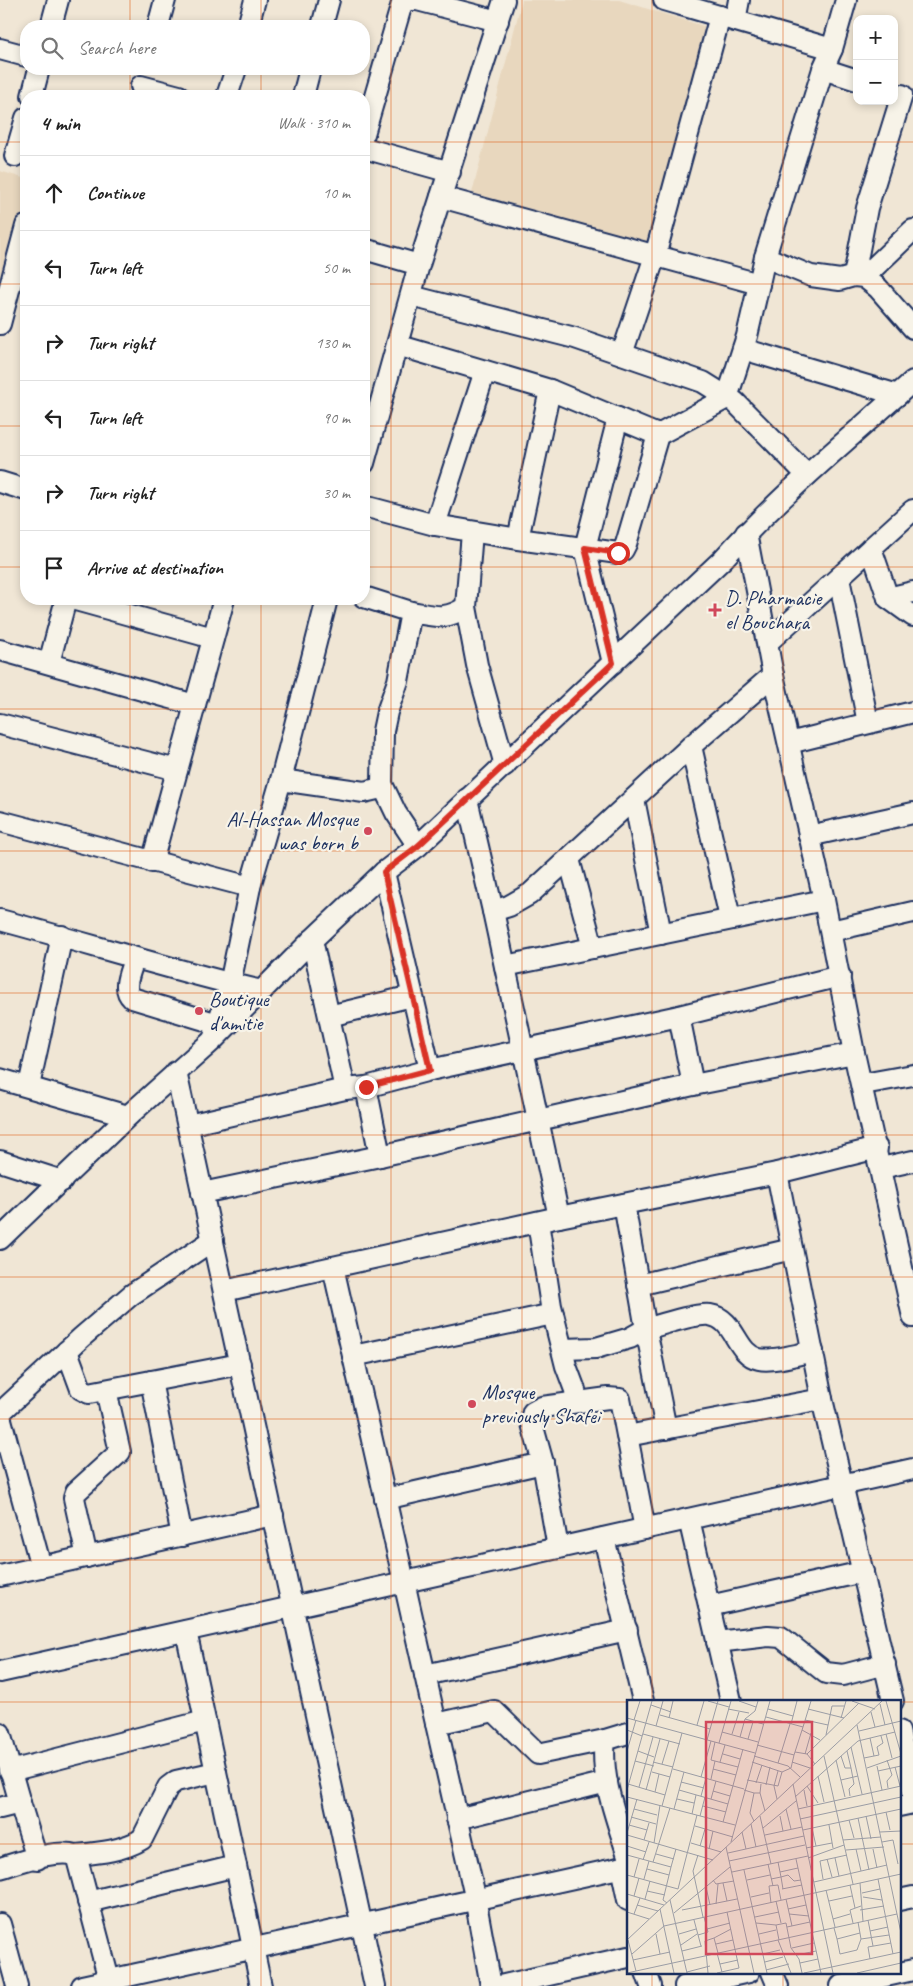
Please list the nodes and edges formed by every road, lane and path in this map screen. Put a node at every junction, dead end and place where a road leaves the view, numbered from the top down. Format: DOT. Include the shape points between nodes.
graph roads {
  1 [pos="58,0"];
  2 [pos="165,0"];
  3 [pos="255,0"];
  4 [pos="329,0"];
  5 [pos="404,0"];
  6 [pos="504,0"];
  7 [pos="664,0"];
  8 [pos="739,0"];
  9 [pos="846,0"];
  10 [pos="727,18"];
  11 [pos="53,20"];
  12 [pos="160,20"];
  13 [pos="250,20"];
  14 [pos="324,20"];
  15 [pos="498,21"];
  16 [pos="0,49"];
  17 [pos="832,49"];
  18 [pos="20,54"];
  19 [pos="823,69"];
  20 [pos="37,75"];
  21 [pos="234,75"];
  22 [pos="309,75"];
  23 [pos="853,79"];
  24 [pos="142,84"];
  25 [pos="34,90"];
  26 [pos="160,90"];
  27 [pos="228,90"];
  28 [pos="305,90"];
  29 [pos="903,97"];
  30 [pos="370,114"];
  31 [pos="20,136"];
  32 [pos="370,150"];
  33 [pos="14,155"];
  34 [pos="450,172"];
  35 [pos="441,197"];
  36 [pos="913,230"];
  37 [pos="20,251"];
  38 [pos="370,252"];
  39 [pos="655,256"];
  40 [pos="765,257"];
  41 [pos="419,265"];
  42 [pos="859,277"];
  43 [pos="759,284"];
  44 [pos="411,296"];
  45 [pos="0,324"];
  46 [pos="913,328"];
  47 [pos="397,345"];
  48 [pos="743,348"];
  49 [pos="622,354"];
  50 [pos="486,371"];
  51 [pos="913,381"];
  52 [pos="550,390"];
  53 [pos="898,395"];
  54 [pos="727,398"];
  55 [pos="618,418"];
  56 [pos="658,435"];
  57 [pos="370,442"];
  58 [pos="807,475"];
  59 [pos="1,487"];
  60 [pos="20,489"];
  61 [pos="370,508"];
  62 [pos="913,510"];
  63 [pos="435,525"];
  64 [pos="472,532"];
  65 [pos="746,533"];
  66 [pos="518,539"];
  67 [pos="585,548"];
  68 [pos="872,548"];
  69 [pos="840,578"];
  70 [pos="913,592"];
  71 [pos="888,598"];
  72 [pos="370,599"];
  73 [pos="64,605"];
  74 [pos="94,605"];
  75 [pos="222,605"];
  76 [pos="326,605"];
  77 [pos="466,607"];
  78 [pos="410,612"];
  79 [pos="913,616"];
  80 [pos="213,638"];
  81 [pos="768,642"];
  82 [pos="0,650"];
  83 [pos="49,663"];
  84 [pos="613,663"];
  85 [pos="773,675"];
  86 [pos="195,705"];
  87 [pos="913,712"];
  88 [pos="868,723"];
  89 [pos="0,724"];
  90 [pos="789,743"];
  91 [pos="691,746"];
  92 [pos="505,765"];
  93 [pos="177,770"];
  94 [pos="280,780"];
  95 [pos="382,784"];
  96 [pos="467,799"];
  97 [pos="634,799"];
  98 [pos="913,813"];
  99 [pos="0,821"];
  100 [pos="809,836"];
  101 [pos="418,846"];
  102 [pos="569,859"];
  103 [pos="152,862"];
  104 [pos="384,872"];
  105 [pos="250,887"];
  106 [pos="824,900"];
  107 [pos="493,910"];
  108 [pos="913,912"];
  109 [pos="730,918"];
  110 [pos="0,920"];
  111 [pos="831,931"];
  112 [pos="661,934"];
  113 [pos="62,936"];
  114 [pos="312,940"];
  115 [pos="593,948"];
  116 [pos="134,958"];
  117 [pos="505,966"];
  118 [pos="840,976"];
  119 [pos="230,984"];
  120 [pos="262,991"];
  121 [pos="412,996"];
  122 [pos="329,1016"];
  123 [pos="680,1016"];
  124 [pos="215,1032"];
  125 [pos="523,1051"];
  126 [pos="854,1053"];
  127 [pos="430,1070"];
  128 [pos="176,1072"];
  129 [pos="913,1075"];
  130 [pos="0,1079"];
  131 [pos="863,1084"];
  132 [pos="693,1085"];
  133 [pos="29,1086"];
  134 [pos="366,1087"];
  135 [pos="345,1089"];
  136 [pos="128,1116"];
  137 [pos="537,1121"];
  138 [pos="188,1124"];
  139 [pos="877,1148"];
  140 [pos="380,1156"];
  141 [pos="0,1161"];
  142 [pos="913,1161"];
  143 [pos="881,1168"];
  144 [pos="777,1173"];
  145 [pos="62,1181"];
  146 [pos="202,1193"];
  147 [pos="624,1204"];
  148 [pos="559,1217"];
  149 [pos="538,1222"];
  150 [pos="0,1239"];
  151 [pos="213,1240"];
  152 [pos="792,1248"];
  153 [pos="333,1267"];
  154 [pos="638,1285"];
  155 [pos="224,1290"];
  156 [pos="554,1314"];
  157 [pos="913,1317"];
  158 [pos="646,1329"];
  159 [pos="562,1349"];
  160 [pos="67,1351"];
  161 [pos="813,1352"];
  162 [pos="353,1356"];
  163 [pos="240,1364"];
  164 [pos="151,1381"];
  165 [pos="106,1390"];
  166 [pos="822,1399"];
  167 [pos="576,1402"];
  168 [pos="0,1414"];
  169 [pos="666,1429"];
  170 [pos="627,1436"];
  171 [pos="542,1463"];
  172 [pos="913,1469"];
  173 [pos="843,1485"];
  174 [pos="385,1499"];
  175 [pos="273,1515"];
  176 [pos="689,1519"];
  177 [pos="645,1529"];
  178 [pos="182,1536"];
  179 [pos="604,1538"];
  180 [pos="558,1548"];
  181 [pos="87,1557"];
  182 [pos="41,1567"];
  183 [pos="863,1572"];
  184 [pos="0,1576"];
  185 [pos="403,1582"];
  186 [pos="709,1606"];
  187 [pos="293,1607"];
  188 [pos="627,1630"];
  189 [pos="186,1631"];
  190 [pos="717,1642"];
  191 [pos="885,1664"];
  192 [pos="0,1672"];
  193 [pos="425,1675"];
  194 [pos="643,1700"];
  195 [pos="731,1700"];
  196 [pos="893,1700"];
  197 [pos="205,1720"];
  198 [pos="436,1724"];
  199 [pos="0,1733"];
  200 [pos="627,1733"];
  201 [pos="900,1735"];
  202 [pos="604,1740"];
  203 [pos="10,1771"];
  204 [pos="216,1772"];
  205 [pos="607,1782"];
  206 [pos="913,1793"];
  207 [pos="20,1802"];
  208 [pos="913,1803"];
  209 [pos="900,1806"];
  210 [pos="0,1808"];
  211 [pos="458,1819"];
  212 [pos="76,1855"];
  213 [pos="37,1858"];
  214 [pos="626,1863"];
  215 [pos="236,1866"];
  216 [pos="0,1868"];
  217 [pos="627,1882"];
  218 [pos="913,1897"];
  219 [pos="900,1900"];
  220 [pos="475,1901"];
  221 [pos="88,1902"];
  222 [pos="0,1924"];
  223 [pos="362,1924"];
  224 [pos="253,1948"];
  225 [pos="627,1957"];
  226 [pos="913,1970"];
  227 [pos="900,1973"];
  228 [pos="647,1974"];
  229 [pos="740,1974"];
  230 [pos="773,1974"];
  231 [pos="895,1974"];
  232 [pos="96,1984"];
  233 [pos="17,1986"];
  234 [pos="261,1986"];
  235 [pos="375,1986"];
  236 [pos="491,1986"];
  237 [pos="500,1986"];
  238 [pos="651,1986"];
  239 [pos="684,1986"];
  240 [pos="778,1986"];
  241 [pos="841,1986"];
  1 -- 11 [label="street"];
  2 -- 12 [label="street"];
  3 -- 13 [label="street"];
  4 -- 14 [label="street"];
  5 -- 15 [label="street" via="418,0"];
  5 -- 30 [label="street"];
  6 -- 15 [label="street"];
  7 -- 10 [label="street"];
  8 -- 10 [label="street"];
  9 -- 17 [label="street"];
  10 -- 17 [label="street"];
  10 -- 39 [label="street"];
  15 -- 34 [label="street"];
  16 -- 18 [label="street"];
  17 -- 19 [label="street"];
  19 -- 23 [label="street"];
  19 -- 40 [label="street"];
  20 -- 25 [label="street"];
  21 -- 27 [label="street"];
  22 -- 28 [label="street"];
  24 -- 26 [label="street"];
  29 -- 42 [label="street" via="867,208"];
  31 -- 33 [label="street"];
  32 -- 34 [label="street"];
  34 -- 35 [label="street"];
  35 -- 39 [label="street"];
  35 -- 41 [label="street"];
  36 -- 42 [label="street"];
  37 -- 45 [label="street"];
  38 -- 41 [label="street"];
  39 -- 43 [label="street"];
  39 -- 49 [label="street"];
  40 -- 42 [label="street" via="811,276 840,280"];
  40 -- 43 [label="street"];
  41 -- 44 [label="street"];
  42 -- 46 [label="street" via="878,288"];
  43 -- 48 [label="street"];
  44 -- 47 [label="street"];
  44 -- 49 [label="street" via="575,338"];
  47 -- 50 [label="street"];
  47 -- 57 [label="street"];
  48 -- 53 [label="street"];
  48 -- 54 [label="street"];
  49 -- 54 [label="street" via="702,382"];
  50 -- 52 [label="street"];
  50 -- 63 [label="street"];
  51 -- 53 [label="street"];
  52 -- 55 [label="street"];
  52 -- 66 [label="street"];
  53 -- 58 [label="street"];
  54 -- 56 [label="street"];
  54 -- 58 [label="street"];
  55 -- 56 [label="street"];
  55 -- 67 [label="street"];
  56 -- 67 [label="street" via="623,550 618,553"];
  58 -- 65 [label="street"];
  59 -- 60 [label="street"];
  61 -- 63 [label="street"];
  62 -- 68 [label="street"];
  63 -- 64 [label="street"];
  64 -- 66 [label="street"];
  64 -- 77 [label="street"];
  65 -- 81 [label="street"];
  65 -- 84 [label="street" via="723,559"];
  66 -- 67 [label="street"];
  67 -- 84 [label="street"];
  68 -- 69 [label="street"];
  68 -- 71 [label="street"];
  69 -- 81 [label="street"];
  69 -- 88 [label="street"];
  70 -- 71 [label="street"];
  71 -- 79 [label="street"];
  72 -- 78 [label="street"];
  73 -- 83 [label="street"];
  74 -- 80 [label="street"];
  75 -- 80 [label="street"];
  76 -- 94 [label="street"];
  77 -- 78 [label="street" via="453,615 441,617"];
  77 -- 92 [label="street" via="477,666"];
  78 -- 95 [label="street" via="398,681 383,731"];
  80 -- 86 [label="street"];
  81 -- 85 [label="street"];
  82 -- 83 [label="street"];
  83 -- 86 [label="street"];
  84 -- 92 [label="street"];
  85 -- 90 [label="street"];
  85 -- 91 [label="street"];
  86 -- 93 [label="street"];
  87 -- 88 [label="street"];
  88 -- 90 [label="street"];
  89 -- 93 [label="street"];
  90 -- 100 [label="street"];
  91 -- 97 [label="street"];
  91 -- 109 [label="street"];
  92 -- 96 [label="street"];
  93 -- 103 [label="street"];
  94 -- 95 [label="street" via="364,792 377,789"];
  94 -- 105 [label="street"];
  95 -- 101 [label="street"];
  96 -- 101 [label="street"];
  96 -- 107 [label="street"];
  97 -- 102 [label="street"];
  97 -- 112 [label="street"];
  98 -- 100 [label="street"];
  99 -- 103 [label="street"];
  100 -- 106 [label="street"];
  101 -- 104 [label="street"];
  102 -- 107 [label="street" via="520,901"];
  102 -- 115 [label="street"];
  103 -- 105 [label="street"];
  104 -- 114 [label="street"];
  104 -- 121 [label="street"];
  105 -- 119 [label="street"];
  106 -- 109 [label="street"];
  106 -- 111 [label="street"];
  107 -- 117 [label="street"];
  108 -- 111 [label="street"];
  109 -- 112 [label="street"];
  110 -- 113 [label="street"];
  111 -- 118 [label="street"];
  112 -- 115 [label="street"];
  113 -- 116 [label="street"];
  113 -- 133 [label="street"];
  114 -- 120 [label="street"];
  114 -- 122 [label="street"];
  115 -- 117 [label="street"];
  116 -- 119 [label="street"];
  116 -- 124 [label="street" via="127,994"];
  117 -- 125 [label="street"];
  118 -- 123 [label="street"];
  118 -- 126 [label="street"];
  119 -- 120 [label="street"];
  119 -- 124 [label="street"];
  120 -- 124 [label="street"];
  121 -- 122 [label="street"];
  121 -- 127 [label="street"];
  122 -- 135 [label="street"];
  123 -- 125 [label="street"];
  123 -- 132 [label="street"];
  124 -- 128 [label="street"];
  125 -- 127 [label="street"];
  125 -- 137 [label="street"];
  126 -- 131 [label="street"];
  126 -- 132 [label="street"];
  127 -- 134 [label="street"];
  128 -- 136 [label="street"];
  128 -- 138 [label="street"];
  129 -- 131 [label="street"];
  130 -- 133 [label="street"];
  131 -- 139 [label="street"];
  132 -- 137 [label="street"];
  133 -- 136 [label="street"];
  134 -- 135 [label="street"];
  134 -- 140 [label="street"];
  135 -- 138 [label="street"];
  136 -- 145 [label="street"];
  137 -- 140 [label="street"];
  137 -- 148 [label="street"];
  138 -- 146 [label="street"];
  139 -- 143 [label="street"];
  139 -- 144 [label="street"];
  140 -- 146 [label="street"];
  141 -- 145 [label="street"];
  142 -- 143 [label="street"];
  143 -- 157 [label="street"];
  144 -- 147 [label="street"];
  144 -- 152 [label="street"];
  145 -- 150 [label="street"];
  146 -- 151 [label="street"];
  147 -- 148 [label="street"];
  147 -- 154 [label="street"];
  148 -- 149 [label="street"];
  149 -- 153 [label="street"];
  149 -- 156 [label="street"];
  151 -- 155 [label="street"];
  151 -- 160 [label="street" via="132,1295"];
  152 -- 154 [label="street"];
  152 -- 161 [label="street"];
  153 -- 155 [label="street"];
  153 -- 162 [label="street"];
  154 -- 158 [label="street"];
  155 -- 163 [label="street"];
  156 -- 159 [label="street"];
  156 -- 162 [label="street"];
  158 -- 159 [label="street" via="630,1338 596,1348"];
  158 -- 161 [label="street" via="709,1314 723,1320 747,1354 760,1360"];
  158 -- 169 [label="street"];
  159 -- 167 [label="street"];
  160 -- 165 [label="street" via="83,1391"];
  160 -- 168 [label="street"];
  161 -- 166 [label="street"];
  162 -- 174 [label="street"];
  163 -- 164 [label="street"];
  163 -- 175 [label="street"];
  164 -- 165 [label="street"];
  164 -- 178 [label="street"];
  165 -- 181 [label="street" via="120,1452 76,1492 74,1498"];
  166 -- 169 [label="street"];
  166 -- 173 [label="street"];
  167 -- 170 [label="street" via="620,1399"];
  167 -- 171 [label="street" via="542,1407 533,1412 531,1420"];
  168 -- 182 [label="street"];
  169 -- 170 [label="street"];
  170 -- 177 [label="street"];
  171 -- 174 [label="street"];
  171 -- 180 [label="street"];
  172 -- 173 [label="street"];
  173 -- 176 [label="street"];
  173 -- 183 [label="street"];
  174 -- 185 [label="street"];
  175 -- 178 [label="street"];
  175 -- 187 [label="street"];
  176 -- 177 [label="street"];
  176 -- 186 [label="street"];
  177 -- 179 [label="street"];
  178 -- 181 [label="street"];
  179 -- 180 [label="street"];
  179 -- 188 [label="street"];
  180 -- 185 [label="street"];
  181 -- 182 [label="street"];
  182 -- 184 [label="street"];
  183 -- 186 [label="street"];
  183 -- 191 [label="street"];
  185 -- 187 [label="street"];
  185 -- 193 [label="street"];
  186 -- 190 [label="street"];
  187 -- 189 [label="street"];
  187 -- 223 [label="street"];
  188 -- 193 [label="street"];
  188 -- 194 [label="street"];
  189 -- 192 [label="street"];
  189 -- 197 [label="street"];
  190 -- 191 [label="street" via="781,1637 826,1673 843,1675"];
  190 -- 195 [label="street"];
  191 -- 196 [label="street"];
  193 -- 198 [label="street"];
  197 -- 203 [label="street"];
  197 -- 204 [label="street"];
  198 -- 202 [label="street" via="494,1711 538,1754"];
  198 -- 211 [label="street"];
  199 -- 203 [label="street"];
  200 -- 202 [label="street"];
  201 -- 206 [label="street"];
  202 -- 205 [label="street"];
  203 -- 207 [label="street"];
  204 -- 212 [label="street" via="176,1781 168,1787 138,1842 117,1849"];
  204 -- 215 [label="street"];
  205 -- 211 [label="street"];
  205 -- 214 [label="street"];
  207 -- 210 [label="street"];
  207 -- 213 [label="street"];
  208 -- 209 [label="street"];
  211 -- 220 [label="street"];
  212 -- 213 [label="street" via="62,1853"];
  212 -- 221 [label="street"];
  213 -- 216 [label="street"];
  214 -- 217 [label="street"];
  214 -- 220 [label="street"];
  215 -- 221 [label="street"];
  215 -- 224 [label="street"];
  218 -- 219 [label="street"];
  220 -- 223 [label="street"];
  220 -- 236 [label="street"];
  221 -- 232 [label="street"];
  222 -- 233 [label="street"];
  223 -- 224 [label="street"];
  223 -- 235 [label="street"];
  224 -- 232 [label="street"];
  224 -- 234 [label="street"];
  225 -- 237 [label="street"];
  226 -- 227 [label="street"];
  228 -- 238 [label="street"];
  229 -- 239 [label="street"];
  230 -- 240 [label="street"];
  231 -- 241 [label="street"];
}
